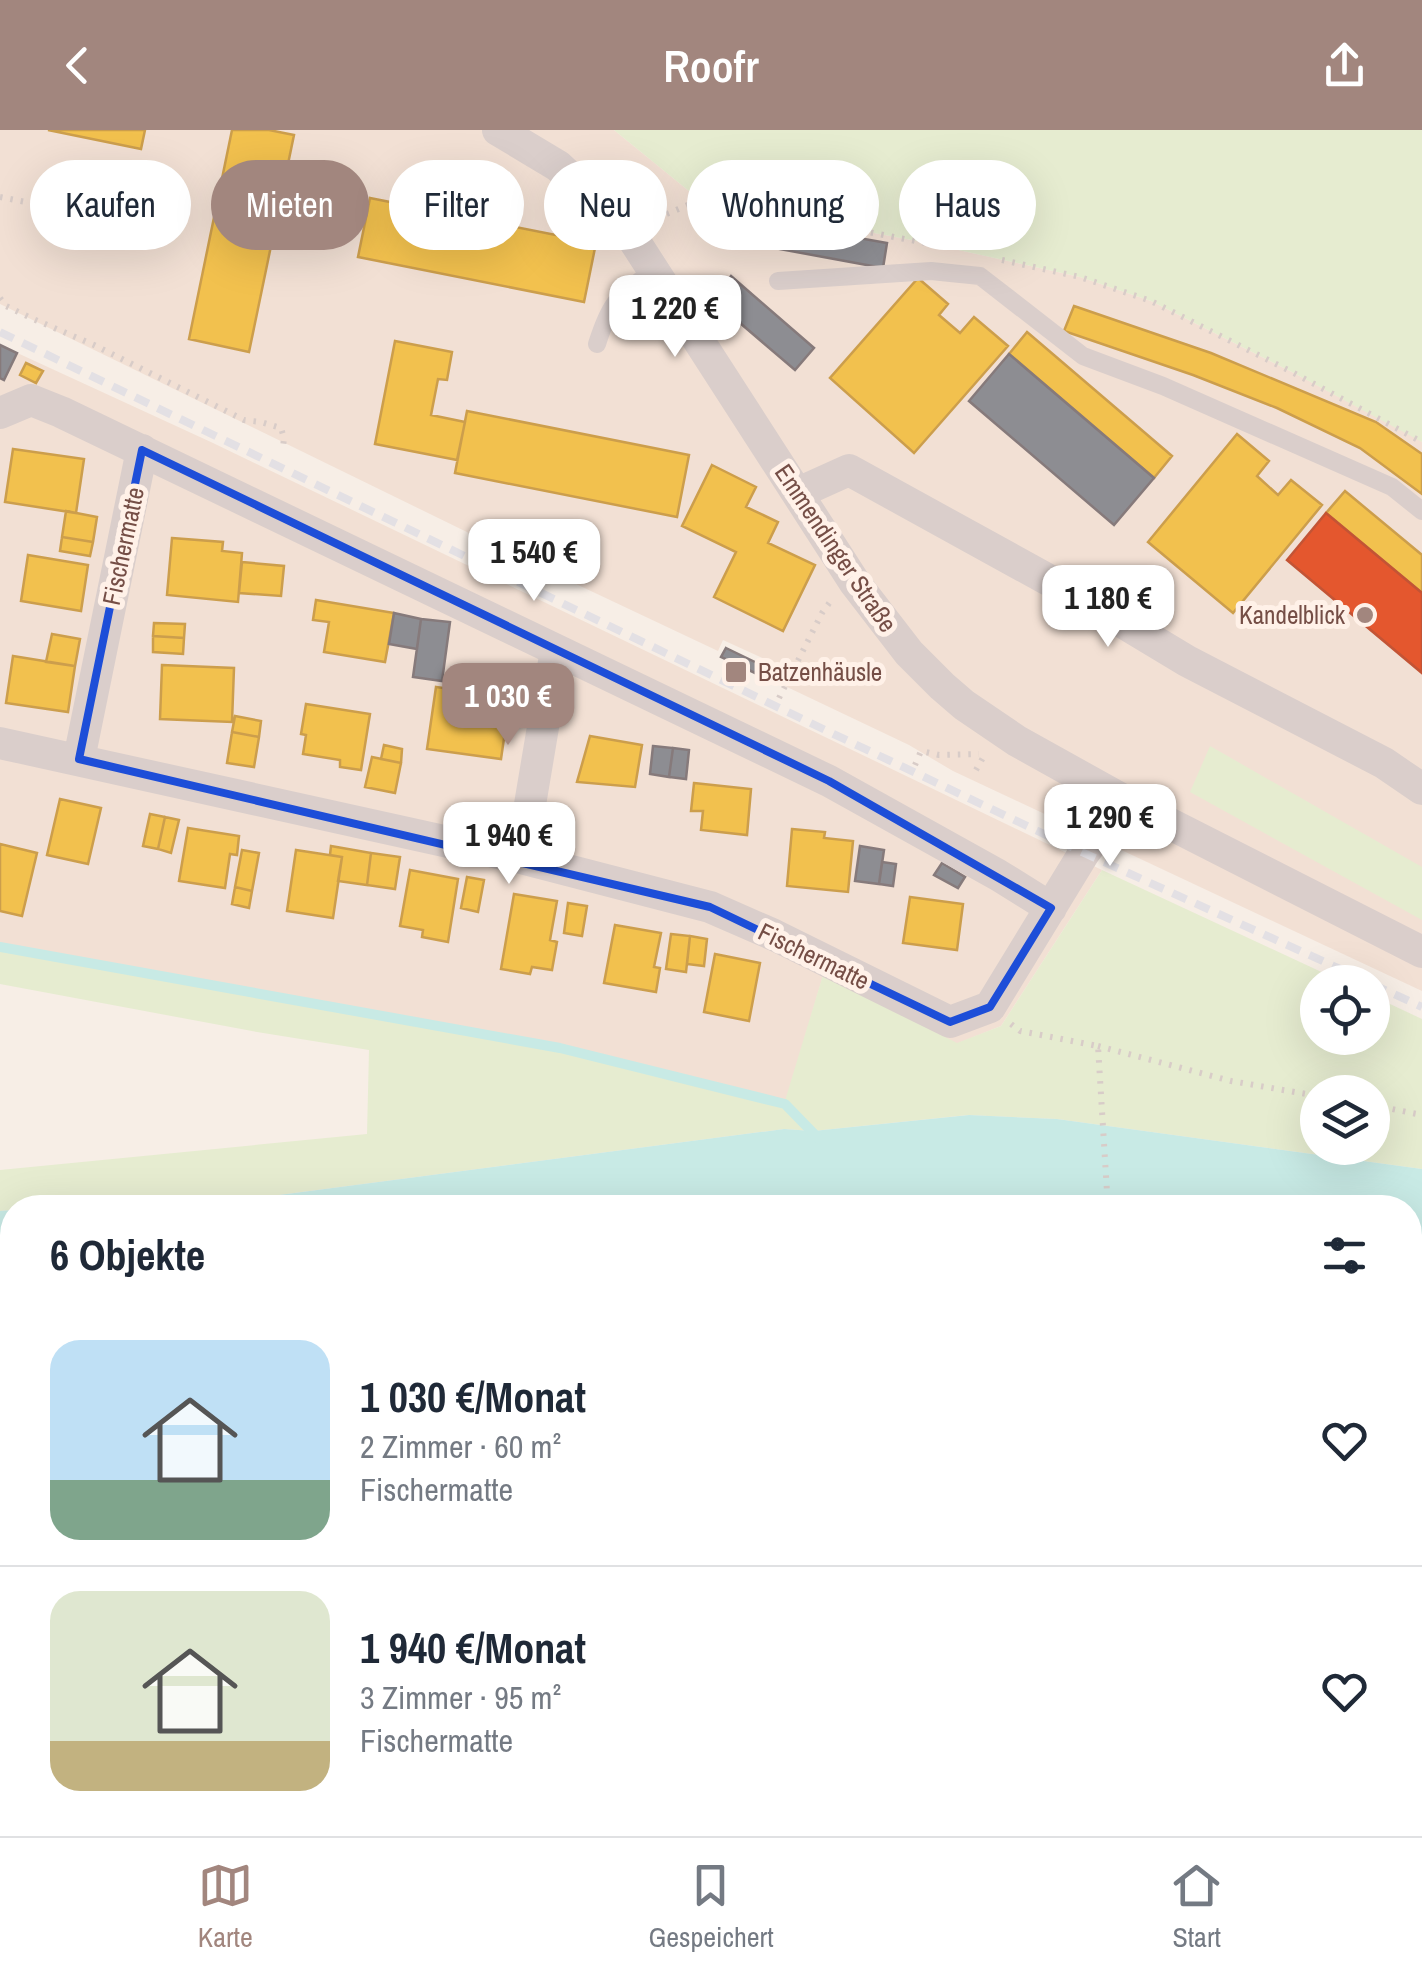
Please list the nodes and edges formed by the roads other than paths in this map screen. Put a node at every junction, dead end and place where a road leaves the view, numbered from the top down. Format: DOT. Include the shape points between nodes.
graph roads {
  1 [pos="498,130"];
  2 [pos="653,271"];
  3 [pos="778,281"];
  4 [pos="597,344"];
  5 [pos="0,414"];
  6 [pos="142,450"];
  7 [pos="798,493"];
  8 [pos="1422,511"];
  9 [pos="556,650"];
  10 [pos="0,743"];
  11 [pos="79,759"];
  12 [pos="1422,789"];
  13 [pos="1123,800"];
  14 [pos="521,858"];
  15 [pos="1051,908"];
  16 [pos="1422,952"];
  1 -- 2 [label="street, Emmendinger Straße" via="558,166 628,231"];
  2 -- 4 [label="lane" via="620,295"];
  2 -- 7 [label="street, Emmendinger Straße"];
  3 -- 8 [label="lane" via="931,271 980,276 1082,356 1392,488"];
  5 -- 6 [label="street, Fischermatte" via="31,400"];
  6 -- 9 [label="street, Fischermatte"];
  6 -- 11 [label="street, Fischermatte"];
  7 -- 12 [label="street" via="849,470"];
  7 -- 13 [label="street, Emmendinger Straße" via="855,583 942,686 1017,741"];
  9 -- 14 [label="street"];
  9 -- 15 [label="street, Fischermatte" via="829,781"];
  10 -- 11 [label="street, Fischermatte"];
  11 -- 14 [label="street, Fischermatte"];
  13 -- 15 [label="street"];
  13 -- 16 [label="street, Emmendinger Straße"];
  14 -- 15 [label="street, Fischermatte" via="710,907 950,1022 990,1008"];
}
